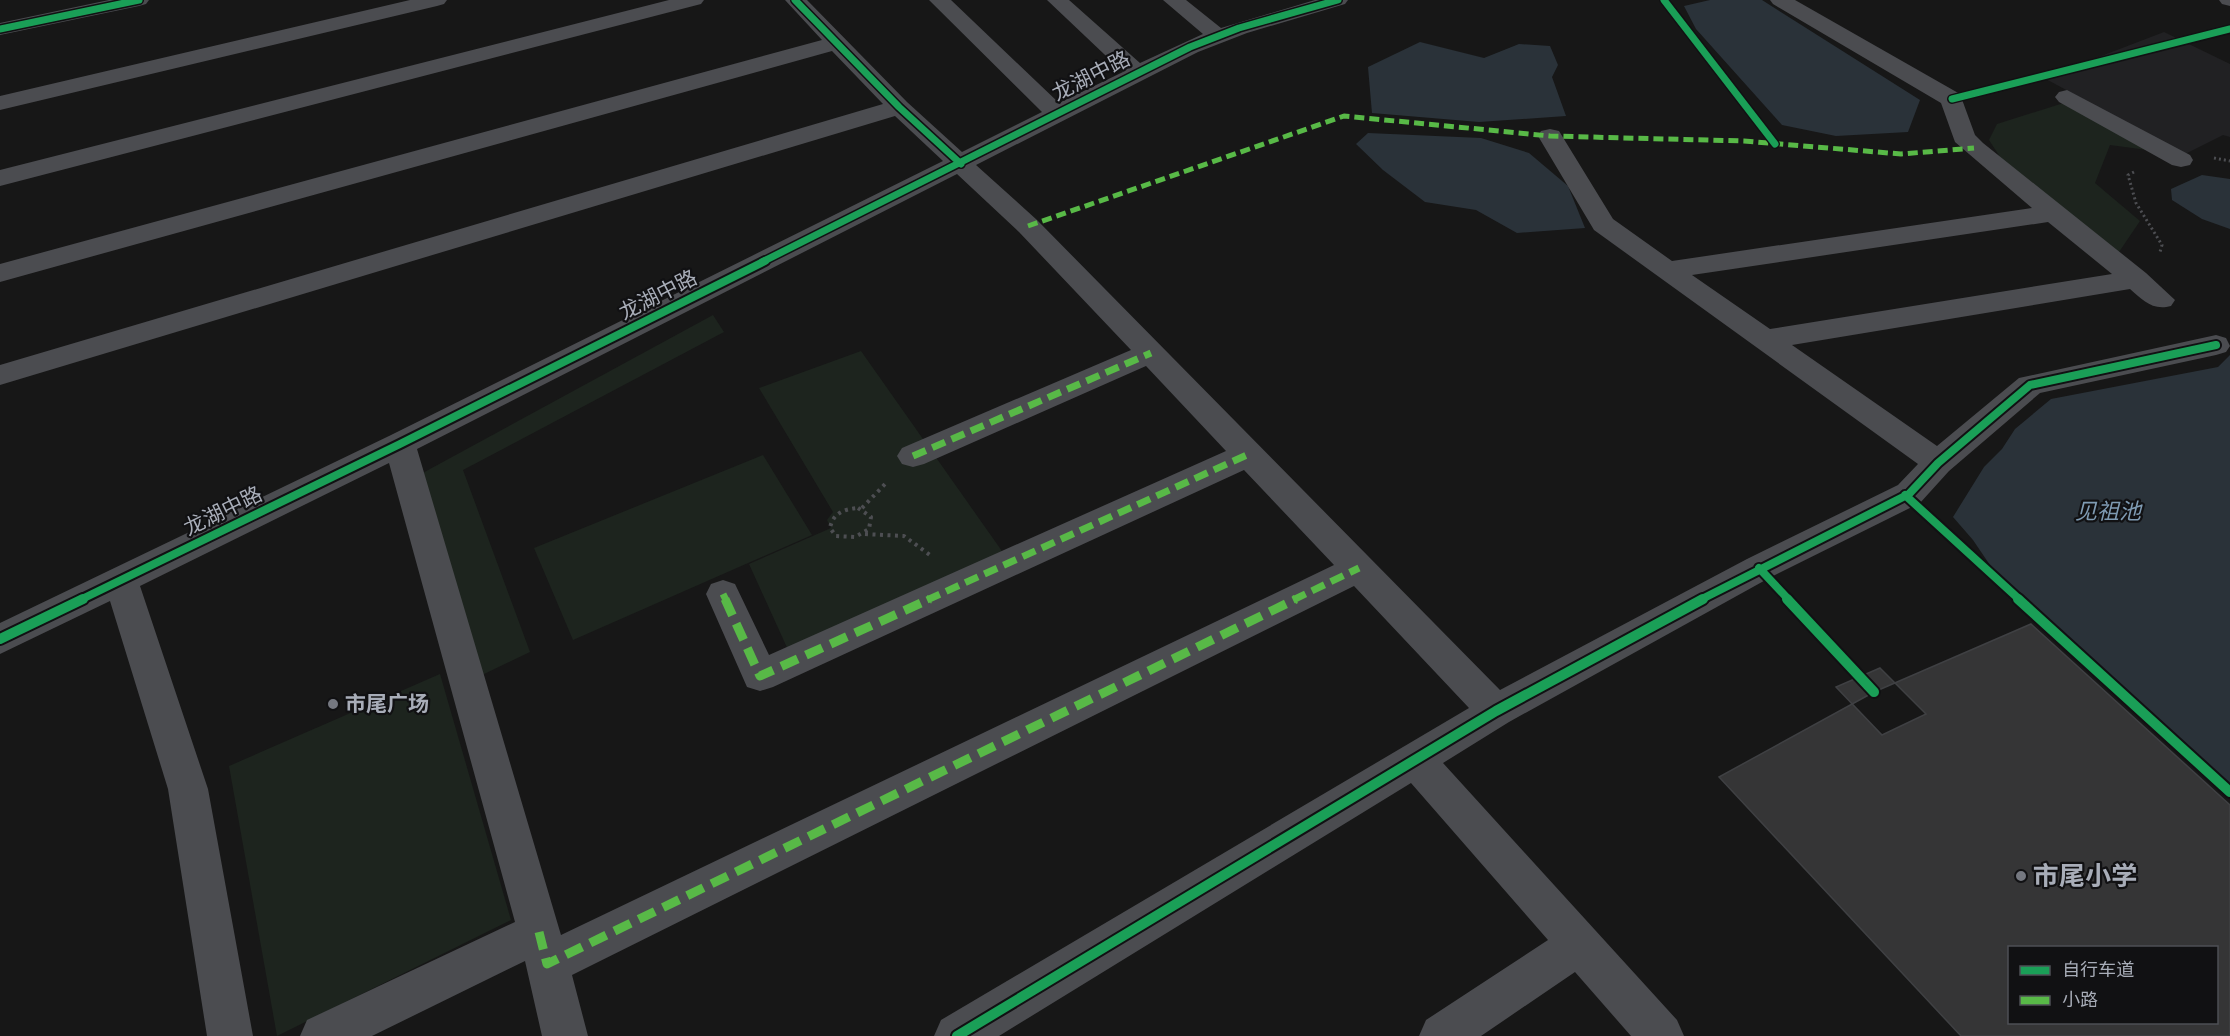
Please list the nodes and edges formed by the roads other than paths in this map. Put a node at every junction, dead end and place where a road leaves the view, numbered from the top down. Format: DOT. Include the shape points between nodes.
graph roads {
  1 [pos="139,0"];
  2 [pos="436,0"];
  3 [pos="694,0"];
  4 [pos="795,0"];
  5 [pos="939,0"];
  6 [pos="1058,0"];
  7 [pos="1173,0"];
  8 [pos="1338,0"];
  9 [pos="1780,0"];
  10 [pos="1295,5"];
  11 [pos="0,29"];
  12 [pos="1218,36"];
  13 [pos="837,43"];
  14 [pos="1137,72"];
  15 [pos="2067,97"];
  16 [pos="0,103"];
  17 [pos="899,106"];
  18 [pos="1057,114"];
  19 [pos="1550,136"];
  20 [pos="2181,160"];
  21 [pos="961,164"];
  22 [pos="0,178"];
  23 [pos="2054,213"];
  24 [pos="1666,270"];
  25 [pos="0,273"];
  26 [pos="2136,279"];
  27 [pos="2161,300"];
  28 [pos="1764,340"];
  29 [pos="2216,345"];
  30 [pos="1151,353"];
  31 [pos="0,375"];
  32 [pos="400,444"];
  33 [pos="1249,454"];
  34 [pos="913,456"];
  35 [pos="1938,463"];
  36 [pos="1359,568"];
  37 [pos="121,581"];
  38 [pos="723,594"];
  39 [pos="0,639"];
  40 [pos="1496,711"];
  41 [pos="1416,760"];
  42 [pos="1579,944"];
  43 [pos="543,948"];
  44 [pos="230,1036"];
  45 [pos="323,1036"];
  46 [pos="565,1036"];
  47 [pos="957,1036"];
  48 [pos="1442,1036"];
  49 [pos="1661,1036"];
  1 -- 11 [label="street"];
  2 -- 16 [label="street"];
  3 -- 22 [label="street"];
  4 -- 13 [label="street"];
  5 -- 18 [label="street"];
  6 -- 14 [label="street"];
  7 -- 12 [label="street"];
  8 -- 10 [label="street, 龙湖中路"];
  9 -- 23 [label="street" via="1952,99 1964,137"];
  10 -- 12 [label="street, 龙湖中路"];
  12 -- 14 [label="street, 龙湖中路"];
  13 -- 17 [label="street"];
  13 -- 25 [label="street"];
  14 -- 18 [label="street, 龙湖中路"];
  15 -- 20 [label="street"];
  17 -- 21 [label="street"];
  17 -- 31 [label="street"];
  18 -- 21 [label="street, 龙湖中路"];
  19 -- 24 [label="street" via="1603,224"];
  21 -- 30 [label="street" via="1028,226"];
  21 -- 32 [label="street, 龙湖中路"];
  23 -- 24 [label="street"];
  23 -- 26 [label="street"];
  24 -- 28 [label="street"];
  26 -- 27 [label="street"];
  26 -- 28 [label="street"];
  28 -- 35 [label="street"];
  29 -- 35 [label="street" via="2030,385"];
  30 -- 33 [label="street"];
  30 -- 34 [label="street"];
  32 -- 37 [label="street, 龙湖中路"];
  32 -- 43 [label="street"];
  33 -- 36 [label="street"];
  33 -- 38 [label="street" via="760,675"];
  35 -- 40 [label="street" via="1909,494 1759,568"];
  36 -- 40 [label="street"];
  36 -- 43 [label="street"];
  37 -- 39 [label="street, 龙湖中路"];
  37 -- 44 [label="street" via="188,789"];
  40 -- 41 [label="street"];
  41 -- 42 [label="street"];
  41 -- 47 [label="street"];
  42 -- 48 [label="street"];
  42 -- 49 [label="street"];
  43 -- 45 [label="street"];
  43 -- 46 [label="street"];
}
